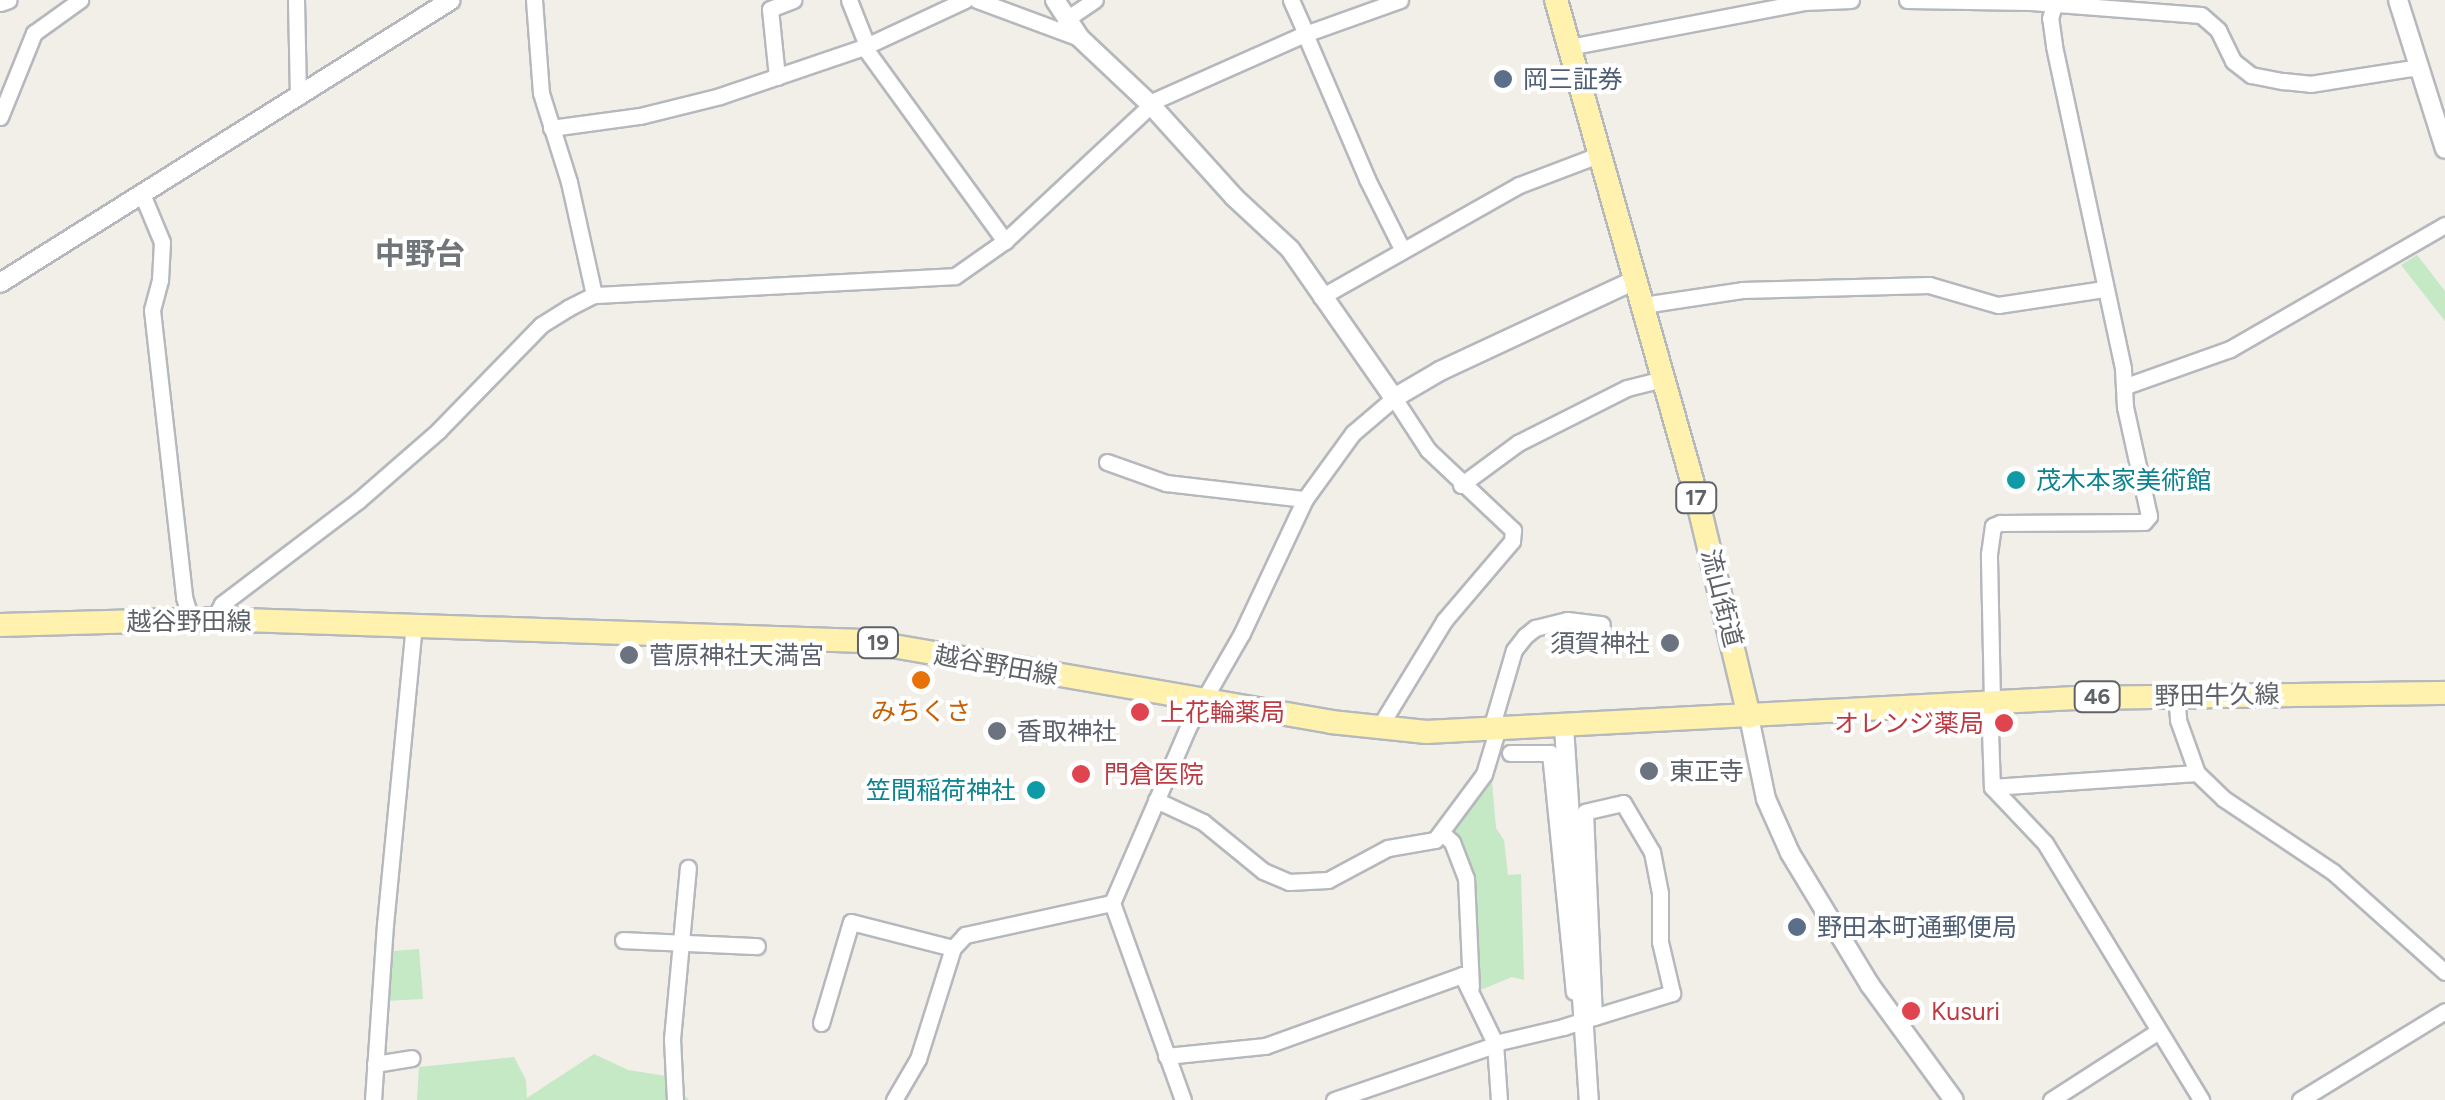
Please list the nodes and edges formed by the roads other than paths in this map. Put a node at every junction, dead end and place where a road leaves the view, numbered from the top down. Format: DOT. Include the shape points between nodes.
graph roads {
  1 [pos="10,0"];
  2 [pos="80,0"];
  3 [pos="296,0"];
  4 [pos="450,0"];
  5 [pos="534,0"];
  6 [pos="793,0"];
  7 [pos="849,0"];
  8 [pos="965,0"];
  9 [pos="977,0"];
  10 [pos="1055,0"];
  11 [pos="1095,0"];
  12 [pos="1292,0"];
  13 [pos="1400,0"];
  14 [pos="1556,0"];
  15 [pos="1851,0"];
  16 [pos="1907,0"];
  17 [pos="2398,0"];
  18 [pos="0,3"];
  19 [pos="2055,3"];
  20 [pos="1065,20"];
  21 [pos="1306,34"];
  22 [pos="1080,38"];
  23 [pos="865,45"];
  24 [pos="1569,46"];
  25 [pos="2419,67"];
  26 [pos="777,77"];
  27 [pos="298,97"];
  28 [pos="1150,104"];
  29 [pos="0,117"];
  30 [pos="551,128"];
  31 [pos="2445,149"];
  32 [pos="1598,155"];
  33 [pos="142,194"];
  34 [pos="2445,226"];
  35 [pos="1005,241"];
  36 [pos="1402,249"];
  37 [pos="1635,280"];
  38 [pos="0,283"];
  39 [pos="2104,289"];
  40 [pos="594,295"];
  41 [pos="1321,297"];
  42 [pos="1643,306"];
  43 [pos="1663,379"];
  44 [pos="2126,386"];
  45 [pos="1394,398"];
  46 [pos="1106,462"];
  47 [pos="1460,485"];
  48 [pos="1306,499"];
  49 [pos="203,620"];
  50 [pos="1602,624"];
  51 [pos="0,625"];
  52 [pos="414,625"];
  53 [pos="2445,693"];
  54 [pos="2176,696"];
  55 [pos="1204,700"];
  56 [pos="1990,702"];
  57 [pos="1749,717"];
  58 [pos="1564,727"];
  59 [pos="1378,729"];
  60 [pos="1494,731"];
  61 [pos="1510,753"];
  62 [pos="2197,773"];
  63 [pos="1992,787"];
  64 [pos="1156,800"];
  65 [pos="1442,833"];
  66 [pos="688,868"];
  67 [pos="1112,903"];
  68 [pos="623,940"];
  69 [pos="683,943"];
  70 [pos="756,946"];
  71 [pos="953,948"];
  72 [pos="2445,972"];
  73 [pos="1472,994"];
  74 [pos="2445,1012"];
  75 [pos="1586,1020"];
  76 [pos="822,1023"];
  77 [pos="2157,1032"];
  78 [pos="1495,1044"];
  79 [pos="1166,1056"];
  80 [pos="412,1058"];
  81 [pos="375,1064"];
  82 [pos="374,1100"];
  83 [pos="675,1100"];
  84 [pos="894,1100"];
  85 [pos="1183,1100"];
  86 [pos="1334,1100"];
  87 [pos="1499,1100"];
  88 [pos="1589,1100"];
  89 [pos="1954,1100"];
  90 [pos="2051,1100"];
  91 [pos="2201,1100"];
  92 [pos="2300,1100"];
  1 -- 18 [label="street"];
  2 -- 29 [label="street" via="34,33"];
  3 -- 27 [label="street"];
  4 -- 27 [label="street"];
  5 -- 30 [label="street" via="541,93"];
  6 -- 26 [label="street" via="770,9"];
  7 -- 23 [label="street"];
  8 -- 23 [label="street"];
  9 -- 22 [label="street"];
  10 -- 20 [label="street"];
  11 -- 20 [label="street"];
  12 -- 21 [label="street"];
  13 -- 21 [label="street"];
  14 -- 24 [label="main road, 流山街道 / 17"];
  15 -- 24 [label="street" via="1804,2"];
  16 -- 19 [label="street"];
  17 -- 25 [label="street"];
  19 -- 25 [label="street" via="2201,15 2218,30 2233,61 2251,74 2283,82"];
  19 -- 39 [label="street" via="2054,45"];
  20 -- 22 [label="street"];
  21 -- 28 [label="street"];
  21 -- 36 [label="street"];
  22 -- 28 [label="street"];
  23 -- 26 [label="street"];
  23 -- 35 [label="street"];
  24 -- 32 [label="main road, 流山街道 / 17"];
  25 -- 31 [label="street"];
  26 -- 30 [label="street" via="673,109"];
  27 -- 33 [label="street"];
  28 -- 35 [label="street"];
  28 -- 41 [label="street" via="1290,250"];
  30 -- 40 [label="street"];
  32 -- 36 [label="street" via="1520,185"];
  32 -- 37 [label="main road, 流山街道 / 17"];
  33 -- 38 [label="street"];
  33 -- 49 [label="street" via="162,242 152,310 184,597"];
  34 -- 44 [label="street" via="2230,349"];
  35 -- 40 [label="street" via="954,280 883,276"];
  36 -- 41 [label="street"];
  37 -- 42 [label="main road, 流山街道 / 17"];
  37 -- 45 [label="street"];
  39 -- 42 [label="street" via="1998,305 1929,285 1742,290"];
  39 -- 44 [label="street"];
  40 -- 49 [label="street" via="541,325 438,431 359,500"];
  41 -- 45 [label="street"];
  42 -- 43 [label="main road, 流山街道 / 17"];
  43 -- 47 [label="street" via="1628,388 1518,443"];
  43 -- 57 [label="main road, 流山街道 / 17"];
  44 -- 56 [label="street" via="2148,516 2144,522 1993,526"];
  45 -- 47 [label="street"];
  45 -- 48 [label="street" via="1354,433"];
  46 -- 48 [label="street" via="1166,483"];
  47 -- 59 [label="street" via="1513,530 1512,541 1444,621"];
  48 -- 55 [label="street"];
  49 -- 51 [label="main road, 越谷野田線 / 19"];
  49 -- 52 [label="main road, 越谷野田線 / 19"];
  50 -- 60 [label="street" via="1567,620 1525,636 1514,650"];
  52 -- 55 [label="main road, 越谷野田線 / 19" via="864,641"];
  52 -- 81 [label="street"];
  53 -- 54 [label="main road, 野田牛久線 / 46"];
  54 -- 56 [label="main road, 野田牛久線 / 46"];
  54 -- 62 [label="street"];
  55 -- 59 [label="main road, 越谷野田線 / 19"];
  55 -- 64 [label="street"];
  56 -- 57 [label="main road, 野田牛久線 / 46"];
  56 -- 63 [label="street"];
  57 -- 58 [label="main road, 越谷野田線 / 19"];
  57 -- 89 [label="street, 流山街道" via="1766,799 1790,853 1870,985"];
  58 -- 60 [label="main road, 越谷野田線 / 19"];
  58 -- 75 [label="street"];
  59 -- 60 [label="main road, 越谷野田線 / 19"];
  60 -- 65 [label="street" via="1484,774"];
  61 -- 75 [label="street" via="1550,753"];
  62 -- 63 [label="street"];
  62 -- 72 [label="street" via="2224,799 2333,872"];
  63 -- 77 [label="street" via="2044,843"];
  64 -- 65 [label="street" via="1203,822 1264,871 1304,884 1343,875 1384,850 1426,844"];
  64 -- 67 [label="street"];
  65 -- 73 [label="street" via="1466,878"];
  66 -- 69 [label="street"];
  67 -- 71 [label="street" via="965,935"];
  67 -- 79 [label="street"];
  68 -- 69 [label="street"];
  69 -- 70 [label="street"];
  69 -- 83 [label="street" via="672,1040"];
  71 -- 76 [label="street" via="851,922"];
  71 -- 84 [label="street" via="926,1039"];
  73 -- 78 [label="street"];
  73 -- 79 [label="street" via="1462,975 1264,1046"];
  74 -- 92 [label="street"];
  75 -- 75 [label="street" via="1672,993 1652,852 1622,803 1585,812"];
  75 -- 78 [label="street"];
  75 -- 88 [label="street"];
  77 -- 90 [label="street"];
  77 -- 91 [label="street"];
  78 -- 86 [label="street"];
  78 -- 87 [label="street"];
  79 -- 85 [label="street"];
  80 -- 81 [label="street"];
  81 -- 82 [label="street"];
}
